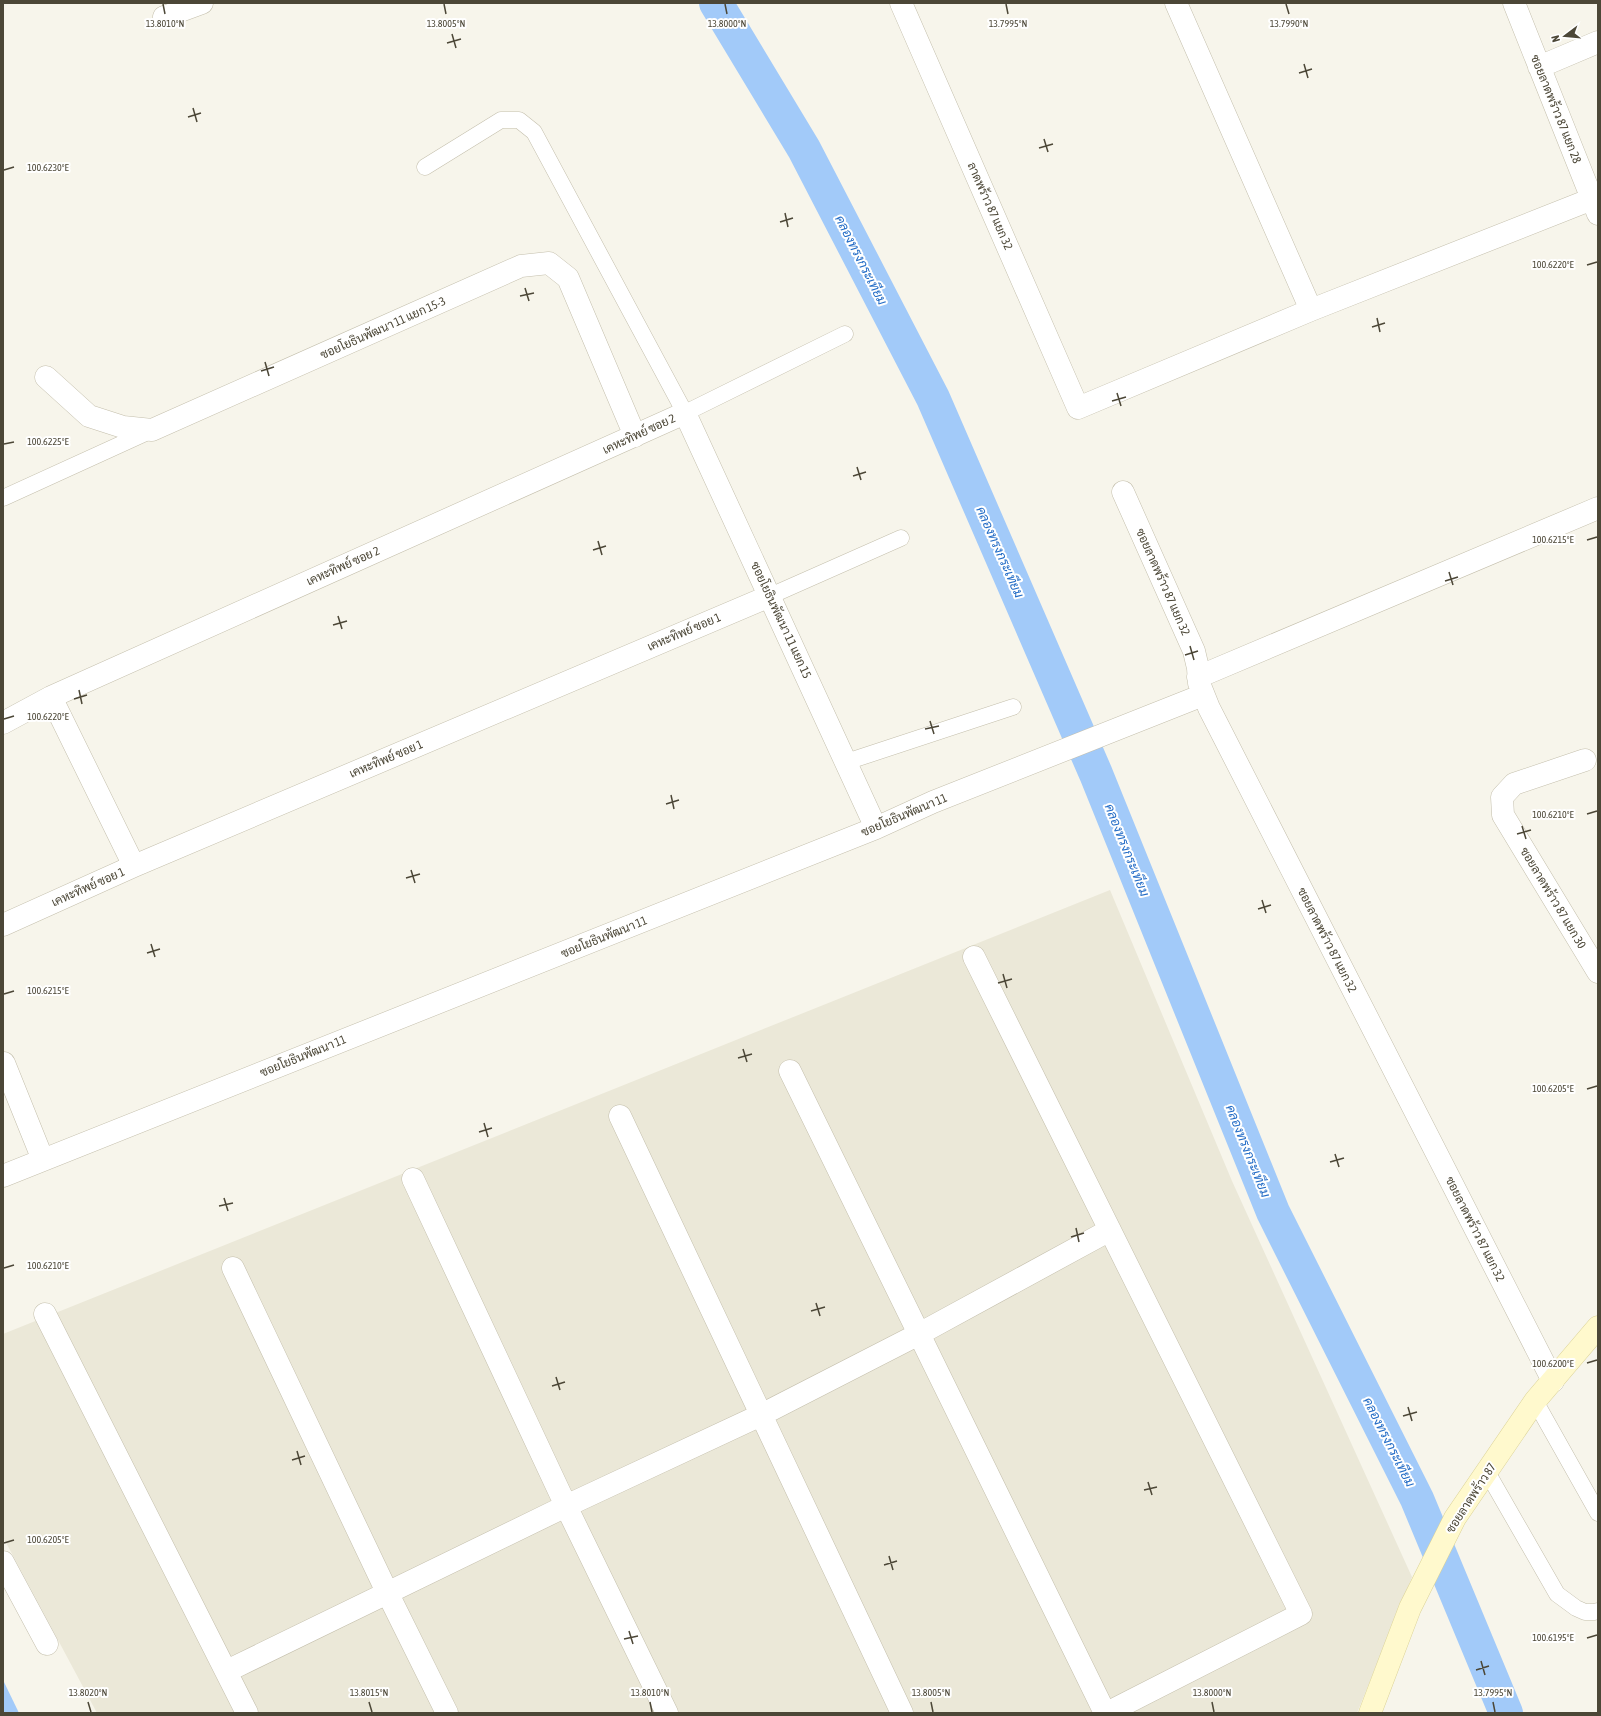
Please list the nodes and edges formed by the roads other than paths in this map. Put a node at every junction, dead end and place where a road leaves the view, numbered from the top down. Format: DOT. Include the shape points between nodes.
graph roads {
  1 [pos="202,3"];
  2 [pos="901,3"];
  3 [pos="1176,3"];
  4 [pos="1514,3"];
  5 [pos="164,17"];
  6 [pos="1598,42"];
  7 [pos="1540,67"];
  8 [pos="425,167"];
  9 [pos="1595,207"];
  10 [pos="1311,310"];
  11 [pos="845,334"];
  12 [pos="46,377"];
  13 [pos="685,413"];
  14 [pos="152,430"];
  15 [pos="636,436"];
  16 [pos="1123,492"];
  17 [pos="3,498"];
  18 [pos="1598,508"];
  19 [pos="901,538"];
  20 [pos="770,596"];
  21 [pos="1201,686"];
  22 [pos="51,697"];
  23 [pos="1013,707"];
  24 [pos="3,722"];
  25 [pos="1585,760"];
  26 [pos="846,762"];
  27 [pos="876,828"];
  28 [pos="134,866"];
  29 [pos="3,925"];
  30 [pos="974,957"];
  31 [pos="1598,972"];
  32 [pos="4,1063"];
  33 [pos="790,1071"];
  34 [pos="620,1116"];
  35 [pos="44,1160"];
  36 [pos="3,1176"];
  37 [pos="413,1180"];
  38 [pos="1110,1230"];
  39 [pos="233,1268"];
  40 [pos="45,1314"];
  41 [pos="1598,1327"];
  42 [pos="919,1334"];
  43 [pos="1553,1381"];
  44 [pos="1535,1401"];
  45 [pos="761,1415"];
  46 [pos="1487,1472"];
  47 [pos="566,1506"];
  48 [pos="1598,1513"];
  49 [pos="3,1562"];
  50 [pos="387,1592"];
  51 [pos="1598,1611"];
  52 [pos="47,1644"];
  53 [pos="227,1671"];
  54 [pos="247,1713"];
  55 [pos="447,1713"];
  56 [pos="666,1713"];
  57 [pos="902,1713"];
  58 [pos="1106,1713"];
  59 [pos="1370,1713"];
  1 -- 5 [label="street"];
  2 -- 10 [label="street, ลาดพร้าว 87 แยก 32" via="1078,408"];
  3 -- 10 [label="street"];
  4 -- 7 [label="street, ซอยลาดพร้าว 87 แยก 28"];
  6 -- 7 [label="street"];
  7 -- 9 [label="street, ซอยลาดพร้าว 87 แยก 28"];
  8 -- 13 [label="lane" via="501,120 518,120 534,132"];
  9 -- 10 [label="street"];
  11 -- 13 [label="lane"];
  12 -- 14 [label="street, ซอยโยธินพัฒนา 11 แยก 15-3" via="89,416 123,427"];
  13 -- 15 [label="street, เคหะทิพย์ ซอย 2"];
  13 -- 20 [label="street, ซอยโยธินพัฒนา 11 แยก 15"];
  14 -- 15 [label="street, ซอยโยธินพัฒนา 11 แยก 15-3" via="521,266 549,263 568,278"];
  14 -- 17 [label="lane"];
  15 -- 22 [label="street, เคหะทิพย์ ซอย 2"];
  16 -- 21 [label="street, ซอยลาดพร้าว 87 แยก 32" via="1194,651"];
  18 -- 21 [label="street, ซอยโยธินพัฒนา 11"];
  19 -- 20 [label="lane"];
  20 -- 26 [label="street, ซอยโยธินพัฒนา 11 แยก 15"];
  20 -- 28 [label="street, เคหะทิพย์ ซอย 1"];
  21 -- 27 [label="street, ซอยโยธินพัฒนา 11" via="1103,734 933,802"];
  21 -- 43 [label="street, ซอยลาดพร้าว 87 แยก 32"];
  22 -- 24 [label="street, เคหะทิพย์ ซอย 2"];
  22 -- 28 [label="street"];
  23 -- 26 [label="lane"];
  25 -- 31 [label="street, ซอยลาดพร้าว 87 แยก 30" via="1514,784 1502,798 1503,815"];
  26 -- 27 [label="street, ซอยโยธินพัฒนา 11 แยก 15"];
  27 -- 35 [label="street, ซอยโยธินพัฒนา 11"];
  28 -- 29 [label="street, เคหะทิพย์ ซอย 1"];
  30 -- 38 [label="street"];
  32 -- 35 [label="street"];
  33 -- 42 [label="street"];
  34 -- 45 [label="street"];
  35 -- 36 [label="street, ซอยโยธินพัฒนา 11"];
  37 -- 47 [label="street"];
  38 -- 42 [label="street"];
  38 -- 58 [label="street" via="1301,1614"];
  39 -- 50 [label="street"];
  40 -- 53 [label="street"];
  41 -- 43 [label="street, ซอยลาดพร้าว 87"];
  42 -- 45 [label="street"];
  42 -- 58 [label="street"];
  43 -- 44 [label="street, ซอยลาดพร้าว 87"];
  44 -- 46 [label="street, ซอยลาดพร้าว 87"];
  44 -- 48 [label="lane"];
  45 -- 47 [label="street"];
  45 -- 57 [label="street"];
  46 -- 51 [label="lane" via="1557,1594 1584,1612"];
  46 -- 59 [label="street, ซอยลาดพร้าว 87" via="1455,1518 1410,1608"];
  47 -- 50 [label="street"];
  47 -- 56 [label="street"];
  49 -- 52 [label="street"];
  50 -- 53 [label="street"];
  50 -- 55 [label="street"];
  53 -- 54 [label="street"];
}
